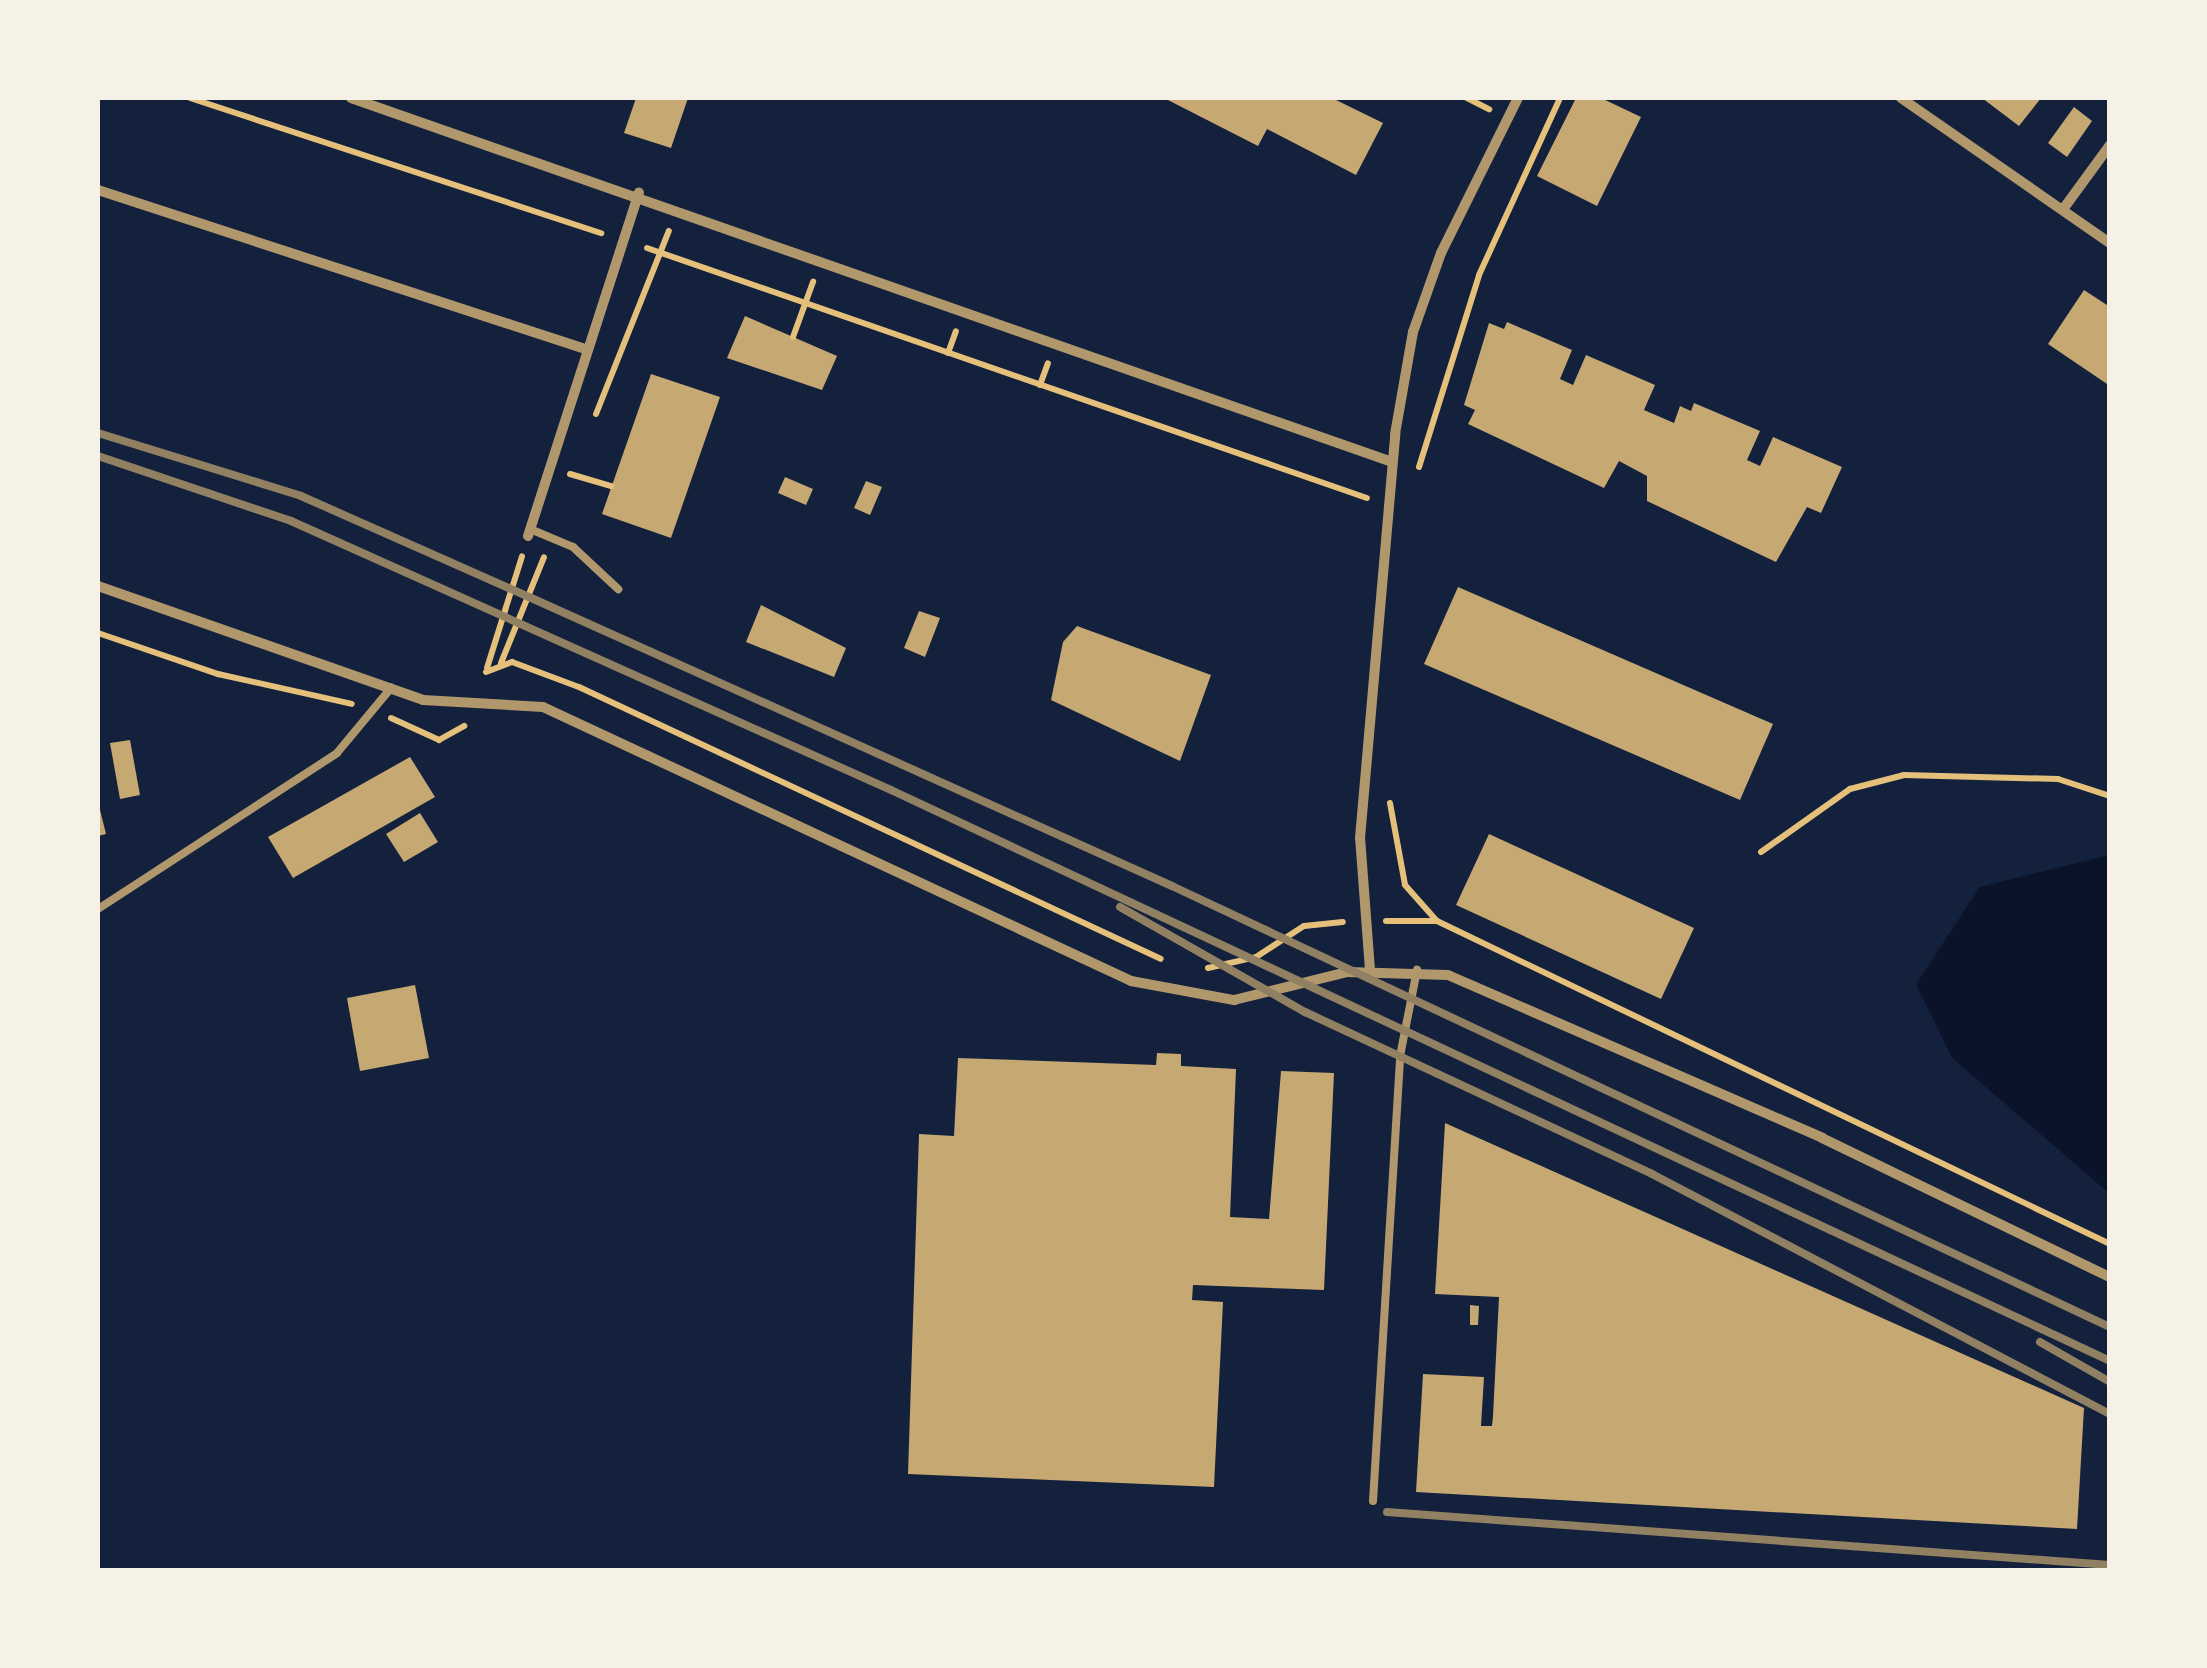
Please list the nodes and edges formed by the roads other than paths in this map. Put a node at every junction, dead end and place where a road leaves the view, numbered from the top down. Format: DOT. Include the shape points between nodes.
graph roads {
  1 [pos="351,98"];
  2 [pos="1518,98"];
  3 [pos="1900,98"];
  4 [pos="2110,144"];
  5 [pos="98,190"];
  6 [pos="639,193"];
  7 [pos="2064,208"];
  8 [pos="2110,243"];
  9 [pos="588,350"];
  10 [pos="1392,462"];
  11 [pos="529,532"];
  12 [pos="98,586"];
  13 [pos="618,589"];
  14 [pos="391,688"];
  15 [pos="98,909"];
  16 [pos="1370,970"];
  17 [pos="1416,970"];
  18 [pos="2110,1277"];
  19 [pos="1373,1501"];
  1 -- 6 [label="street"];
  2 -- 10 [label="street" via="1413,332"];
  3 -- 7 [label="street"];
  4 -- 7 [label="street"];
  5 -- 9 [label="street"];
  6 -- 9 [label="street"];
  6 -- 10 [label="street"];
  7 -- 8 [label="street"];
  9 -- 11 [label="street"];
  10 -- 16 [label="street" via="1360,838"];
  11 -- 13 [label="lane" via="583,558"];
  12 -- 14 [label="street"];
  14 -- 15 [label="lane" via="337,754"];
  14 -- 16 [label="street" via="423,700 478,700 580,722 1144,984 1234,1000"];
  16 -- 17 [label="street"];
  17 -- 18 [label="street" via="1529,1005"];
  17 -- 19 [label="lane" via="1400,1056"];
}
